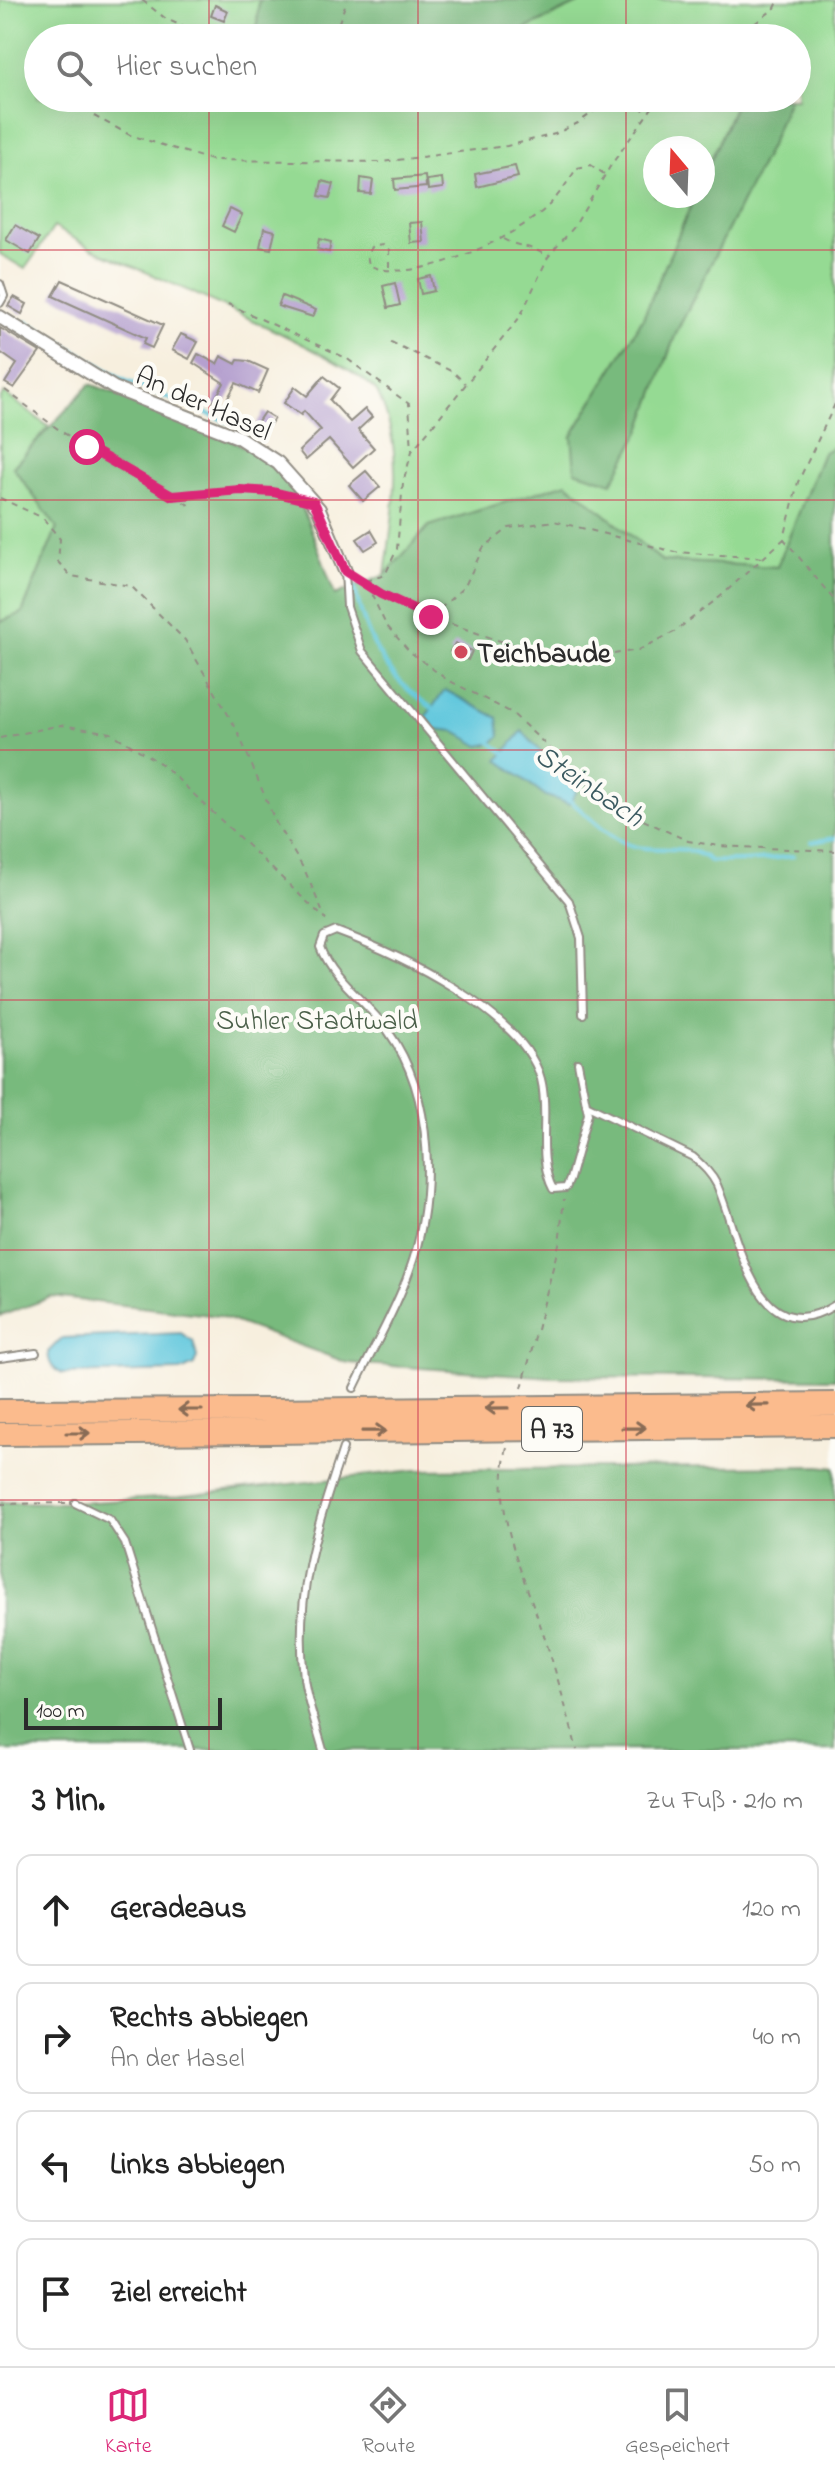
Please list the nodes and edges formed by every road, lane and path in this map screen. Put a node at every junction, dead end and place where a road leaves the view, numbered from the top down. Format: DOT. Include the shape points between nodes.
graph roads {
  1 [pos="142,0"];
  2 [pos="347,0"];
  3 [pos="779,0"];
  4 [pos="178,24"];
  5 [pos="338,24"];
  6 [pos="754,24"];
  7 [pos="593,112"];
  8 [pos="648,114"];
  9 [pos="94,116"];
  10 [pos="605,175"];
  11 [pos="501,238"];
  12 [pos="548,257"];
  13 [pos="389,267"];
  14 [pos="0,284"];
  15 [pos="0,303"];
  16 [pos="228,304"];
  17 [pos="0,317"];
  18 [pos="391,342"];
  19 [pos="466,384"];
  20 [pos="5,390"];
  21 [pos="835,404"];
  22 [pos="412,451"];
  23 [pos="172,496"];
  24 [pos="0,498"];
  25 [pos="314,502"];
  26 [pos="189,505"];
  27 [pos="784,539"];
  28 [pos="766,558"];
  29 [pos="345,571"];
  30 [pos="365,581"];
  31 [pos="835,601"];
  32 [pos="431,617"];
  33 [pos="0,738"];
  34 [pos="835,851"];
  35 [pos="583,1014"];
  36 [pos="578,1063"];
  37 [pos="586,1105"];
  38 [pos="570,1179"];
  39 [pos="835,1305"];
  40 [pos="36,1353"];
  41 [pos="0,1358"];
  42 [pos="354,1388"];
  43 [pos="520,1395"];
  44 [pos="835,1404"];
  45 [pos="0,1411"];
  46 [pos="268,1421"];
  47 [pos="835,1426"];
  48 [pos="0,1434"];
  49 [pos="509,1440"];
  50 [pos="343,1448"];
  51 [pos="75,1503"];
  52 [pos="0,1504"];
  53 [pos="190,1750"];
  54 [pos="323,1750"];
  55 [pos="577,1750"];
  1 -- 4 [label="path"];
  2 -- 5 [label="path"];
  3 -- 6 [label="path"];
  7 -- 9 [label="path" via="555,134 507,146 381,162 211,160 130,135"];
  8 -- 10 [label="path"];
  10 -- 11 [label="path" via="591,165 577,168 547,208"];
  10 -- 12 [label="path" via="574,227"];
  11 -- 12 [label="path"];
  11 -- 13 [label="path" via="413,271"];
  12 -- 19 [label="path" via="520,317"];
  13 -- 13 [label="path" via="369,265 371,247 389,250"];
  14 -- 15 [label="lane"];
  16 -- 22 [label="path" via="346,358 409,404"];
  17 -- 25 [label="street, An der Hasel" via="114,388 238,437 291,473"];
  18 -- 19 [label="path" via="453,372"];
  19 -- 22 [label="path"];
  20 -- 23 [label="path" via="62,432"];
  21 -- 27 [label="path" via="798,482"];
  22 -- 30 [label="path" via="403,483 397,549 385,575"];
  23 -- 25 [label="path" via="240,490"];
  23 -- 26 [label="path"];
  24 -- 33 [label="path" via="43,518 60,539 58,562 71,576 131,586 185,640 237,730 276,823 326,920 163,765 111,733 61,725"];
  25 -- 29 [label="street, An der Hasel"];
  27 -- 28 [label="path"];
  27 -- 31 [label="path"];
  28 -- 32 [label="path" via="674,632 639,650 575,660"];
  28 -- 32 [label="path" via="675,552 554,521 509,528 483,548 465,586"];
  29 -- 30 [label="path"];
  29 -- 35 [label="lane" via="347,607 362,651 569,901 581,938"];
  30 -- 32 [label="path"];
  30 -- 34 [label="path" via="386,625 410,652 446,679 512,713 609,804 688,841"];
  36 -- 37 [label="lane"];
  37 -- 38 [label="lane"];
  37 -- 39 [label="lane" via="693,1157 708,1170 734,1240 772,1307 796,1319"];
  38 -- 42 [label="lane" via="558,1190 549,1181 541,1080 516,1038 467,997 402,959 336,931 324,936 320,947 326,964 388,1031 414,1076 428,1135 421,1219 410,1272"];
  38 -- 43 [label="path"];
  40 -- 41 [label="lane"];
  44 -- 46 [label="highway, A 73, one-way, bridge"];
  46 -- 45 [label="highway, A 73, one-way"];
  46 -- 47 [label="highway, A 73, one-way, bridge"];
  48 -- 46 [label="highway, A 73, one-way"];
  49 -- 55 [label="path" via="504,1502 514,1555 557,1675"];
  50 -- 54 [label="lane" via="317,1524 301,1597 304,1680"];
  51 -- 52 [label="path"];
  51 -- 53 [label="lane" via="110,1520 125,1543"];
}
